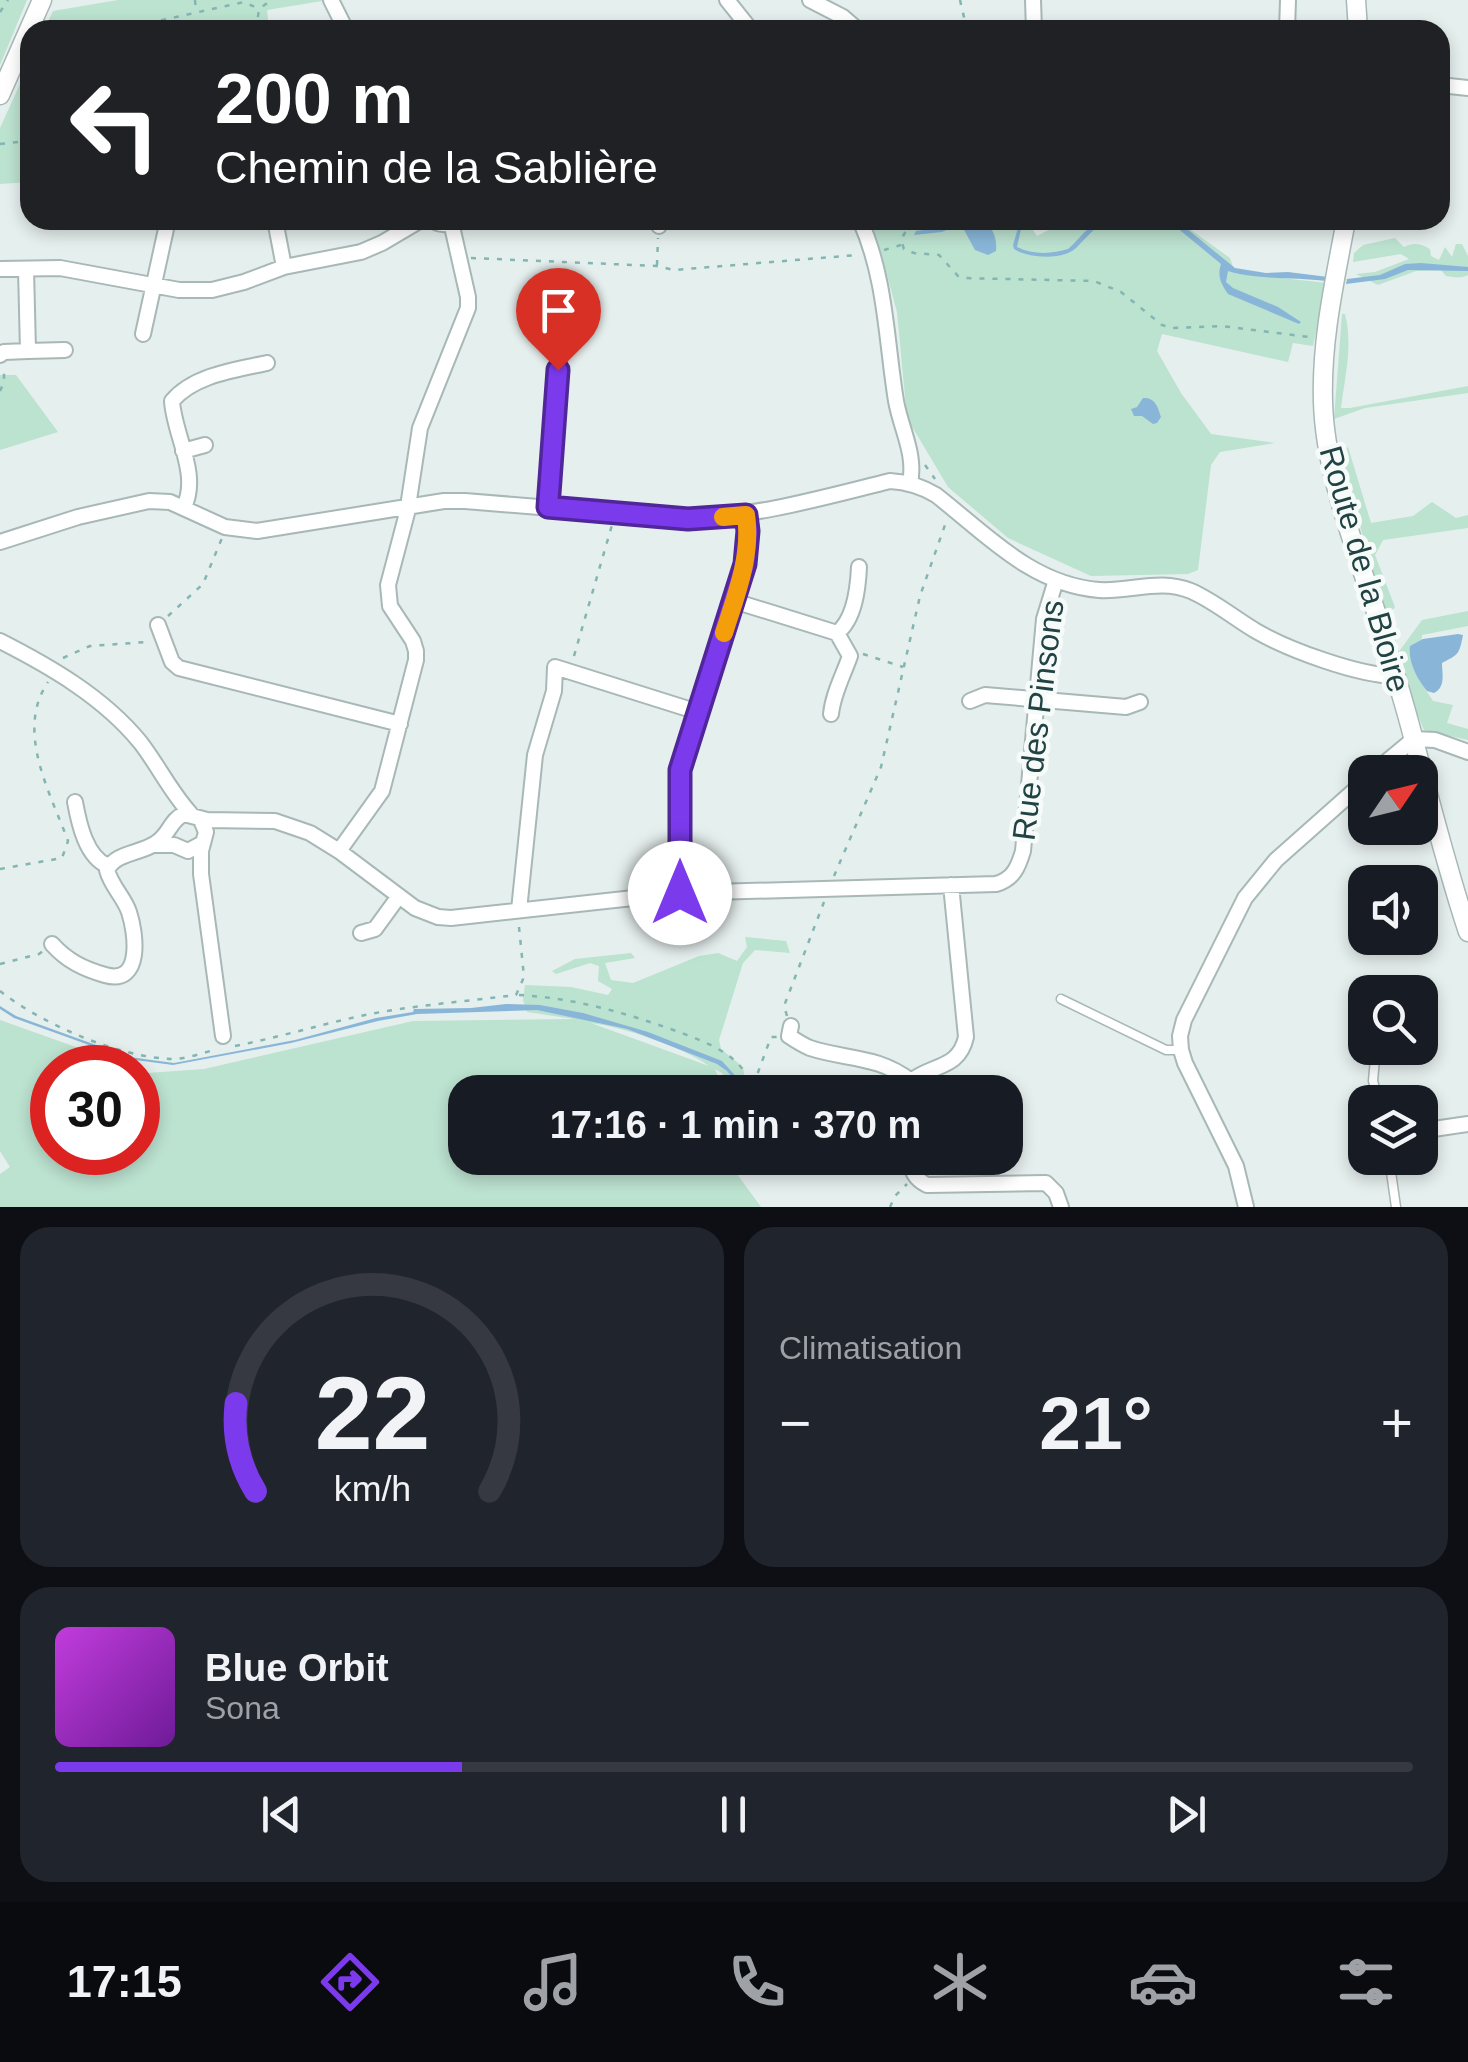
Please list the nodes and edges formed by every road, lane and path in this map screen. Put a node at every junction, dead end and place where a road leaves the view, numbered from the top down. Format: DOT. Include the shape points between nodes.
graph roads {
  1 [pos="8,0"];
  2 [pos="195,0"];
  3 [pos="270,0"];
  4 [pos="726,0"];
  5 [pos="810,0"];
  6 [pos="259,9"];
  7 [pos="0,12"];
  8 [pos="196,12"];
  9 [pos="161,20"];
  10 [pos="257,20"];
  11 [pos="742,20"];
  12 [pos="846,20"];
  13 [pos="20,49"];
  14 [pos="0,93"];
  15 [pos="166,230"];
  16 [pos="277,230"];
  17 [pos="405,230"];
  18 [pos="454,230"];
  19 [pos="659,230"];
  20 [pos="864,230"];
  21 [pos="906,230"];
  22 [pos="1344,230"];
  23 [pos="902,244"];
  24 [pos="872,254"];
  25 [pos="459,259"];
  26 [pos="657,266"];
  27 [pos="284,267"];
  28 [pos="26,269"];
  29 [pos="0,270"];
  30 [pos="152,286"];
  31 [pos="143,334"];
  32 [pos="561,338"];
  33 [pos="1326,340"];
  34 [pos="65,350"];
  35 [pos="28,351"];
  36 [pos="2,354"];
  37 [pos="267,363"];
  38 [pos="0,391"];
  39 [pos="205,445"];
  40 [pos="182,452"];
  41 [pos="913,462"];
  42 [pos="910,483"];
  43 [pos="184,507"];
  44 [pos="408,507"];
  45 [pos="548,507"];
  46 [pos="954,509"];
  47 [pos="615,513"];
  48 [pos="746,515"];
  49 [pos="226,527"];
  50 [pos="0,542"];
  51 [pos="860,567"];
  52 [pos="1056,580"];
  53 [pos="734,601"];
  54 [pos="161,632"];
  55 [pos="837,633"];
  56 [pos="0,640"];
  57 [pos="848,649"];
  58 [pos="904,667"];
  59 [pos="55,672"];
  60 [pos="569,672"];
  61 [pos="1395,676"];
  62 [pos="1036,699"];
  63 [pos="970,701"];
  64 [pos="1140,702"];
  65 [pos="698,712"];
  66 [pos="831,714"];
  67 [pos="400,724"];
  68 [pos="1414,739"];
  69 [pos="1468,752"];
  70 [pos="1395,755"];
  71 [pos="1348,795"];
  72 [pos="75,802"];
  73 [pos="188,832"];
  74 [pos="339,851"];
  75 [pos="108,866"];
  76 [pos="0,869"];
  77 [pos="951,886"];
  78 [pos="830,888"];
  79 [pos="680,893"];
  80 [pos="399,896"];
  81 [pos="520,910"];
  82 [pos="1468,932"];
  83 [pos="361,933"];
  84 [pos="52,944"];
  85 [pos="0,964"];
  86 [pos="0,991"];
  87 [pos="516,995"];
  88 [pos="1061,999"];
  89 [pos="790,1031"];
  90 [pos="223,1044"];
  91 [pos="1180,1050"];
  92 [pos="746,1075"];
  93 [pos="757,1075"];
  94 [pos="902,1075"];
  95 [pos="919,1075"];
  96 [pos="1468,1124"];
  97 [pos="1438,1128"];
  98 [pos="1391,1175"];
  99 [pos="915,1176"];
  100 [pos="890,1207"];
  101 [pos="1062,1207"];
  102 [pos="1246,1207"];
  103 [pos="1396,1207"];
  1 -- 7 [label="path"];
  2 -- 8 [label="path"];
  3 -- 6 [label="path"];
  4 -- 11 [label="street"];
  5 -- 12 [label="street"];
  6 -- 8 [label="path" via="244,2"];
  6 -- 10 [label="path"];
  8 -- 9 [label="path"];
  13 -- 14 [label="street"];
  15 -- 30 [label="street"];
  16 -- 27 [label="street"];
  17 -- 27 [label="street" via="361,252"];
  18 -- 25 [label="street"];
  19 -- 26 [label="path"];
  20 -- 24 [label="street"];
  21 -- 23 [label="path"];
  22 -- 33 [label="street, Route de la Bloire"];
  23 -- 24 [label="path"];
  23 -- 33 [label="path" via="910,252 938,255 964,278 1094,280 1171,328 1222,326"];
  24 -- 26 [label="path" via="717,268"];
  24 -- 41 [label="street"];
  25 -- 26 [label="path"];
  25 -- 44 [label="street" via="466,320 420,428"];
  27 -- 30 [label="street" via="212,290"];
  28 -- 29 [label="street"];
  28 -- 30 [label="street" via="60,268"];
  28 -- 35 [label="street"];
  30 -- 31 [label="street"];
  32 -- 45 [label="street"];
  33 -- 61 [label="street, Route de la Bloire" via="1323,405 1334,470"];
  34 -- 35 [label="street"];
  35 -- 36 [label="street"];
  36 -- 38 [label="path"];
  37 -- 40 [label="street" via="181,390 172,401"];
  39 -- 40 [label="street"];
  40 -- 43 [label="street" via="190,478"];
  41 -- 42 [label="street"];
  41 -- 46 [label="path" via="922,461 955,501"];
  42 -- 46 [label="street"];
  42 -- 48 [label="street"];
  43 -- 49 [label="street"];
  43 -- 50 [label="street" via="142,502"];
  44 -- 45 [label="street" via="464,500"];
  44 -- 49 [label="street" via="257,531"];
  44 -- 67 [label="street" via="388,596 416,651"];
  45 -- 47 [label="street"];
  46 -- 52 [label="street" via="1018,562"];
  46 -- 58 [label="path" via="920,596"];
  47 -- 48 [label="street"];
  47 -- 60 [label="path"];
  48 -- 53 [label="street" via="748,547"];
  49 -- 54 [label="path" via="202,584"];
  51 -- 55 [label="street" via="846,625"];
  52 -- 61 [label="street" via="1096,590 1176,586 1274,640"];
  52 -- 62 [label="street, Rue des Pinsons" via="1044,619"];
  53 -- 55 [label="street"];
  53 -- 65 [label="street"];
  54 -- 59 [label="path" via="90,646 63,658"];
  54 -- 67 [label="street" via="179,668"];
  55 -- 57 [label="street"];
  56 -- 59 [label="street"];
  57 -- 58 [label="path"];
  57 -- 66 [label="street"];
  58 -- 78 [label="path" via="882,767"];
  59 -- 73 [label="street" via="128,729 159,769"];
  59 -- 76 [label="path" via="37,704 34,744 68,841 62,858"];
  60 -- 65 [label="street"];
  60 -- 81 [label="street" via="555,667 535,755"];
  61 -- 68 [label="street, Route de la Bloire"];
  62 -- 63 [label="street" via="985,695"];
  62 -- 64 [label="street" via="1126,707"];
  62 -- 77 [label="street, Rue des Pinsons" via="1019,865 1006,881"];
  65 -- 79 [label="street" via="680,770"];
  67 -- 74 [label="street" via="382,791"];
  68 -- 69 [label="street"];
  68 -- 70 [label="street"];
  68 -- 82 [label="street, Route de la Bloire"];
  71 -- 91 [label="street" via="1254,884 1184,1020"];
  72 -- 75 [label="street" via="86,840"];
  73 -- 74 [label="street, Rue des Pinsons" via="234,819 275,821"];
  73 -- 75 [label="street"];
  73 -- 90 [label="street" via="201,874"];
  74 -- 80 [label="street, Rue des Pinsons"];
  75 -- 84 [label="street" via="130,917 132,968 109,976 73,963"];
  77 -- 78 [label="street, Rue des Pinsons"];
  77 -- 95 [label="street" via="966,1037 958,1057"];
  78 -- 79 [label="street, Rue des Pinsons"];
  78 -- 89 [label="path" via="784,1006"];
  79 -- 81 [label="street, Rue des Pinsons"];
  80 -- 81 [label="street, Rue des Pinsons" via="450,918"];
  80 -- 83 [label="street" via="375,929"];
  81 -- 87 [label="path" via="524,977"];
  84 -- 85 [label="path"];
  86 -- 90 [label="path" via="48,1022 131,1054 175,1059"];
  87 -- 90 [label="path" via="397,1009"];
  87 -- 92 [label="path" via="631,1014 709,1044"];
  88 -- 91 [label="lane" via="1166,1050"];
  89 -- 93 [label="path" via="770,1037"];
  89 -- 94 [label="street" via="808,1047 874,1061"];
  91 -- 102 [label="street" via="1236,1166"];
  96 -- 97 [label="street"];
  98 -- 103 [label="lane"];
  99 -- 100 [label="path"];
  99 -- 101 [label="street" via="935,1187 1046,1183"];
}
